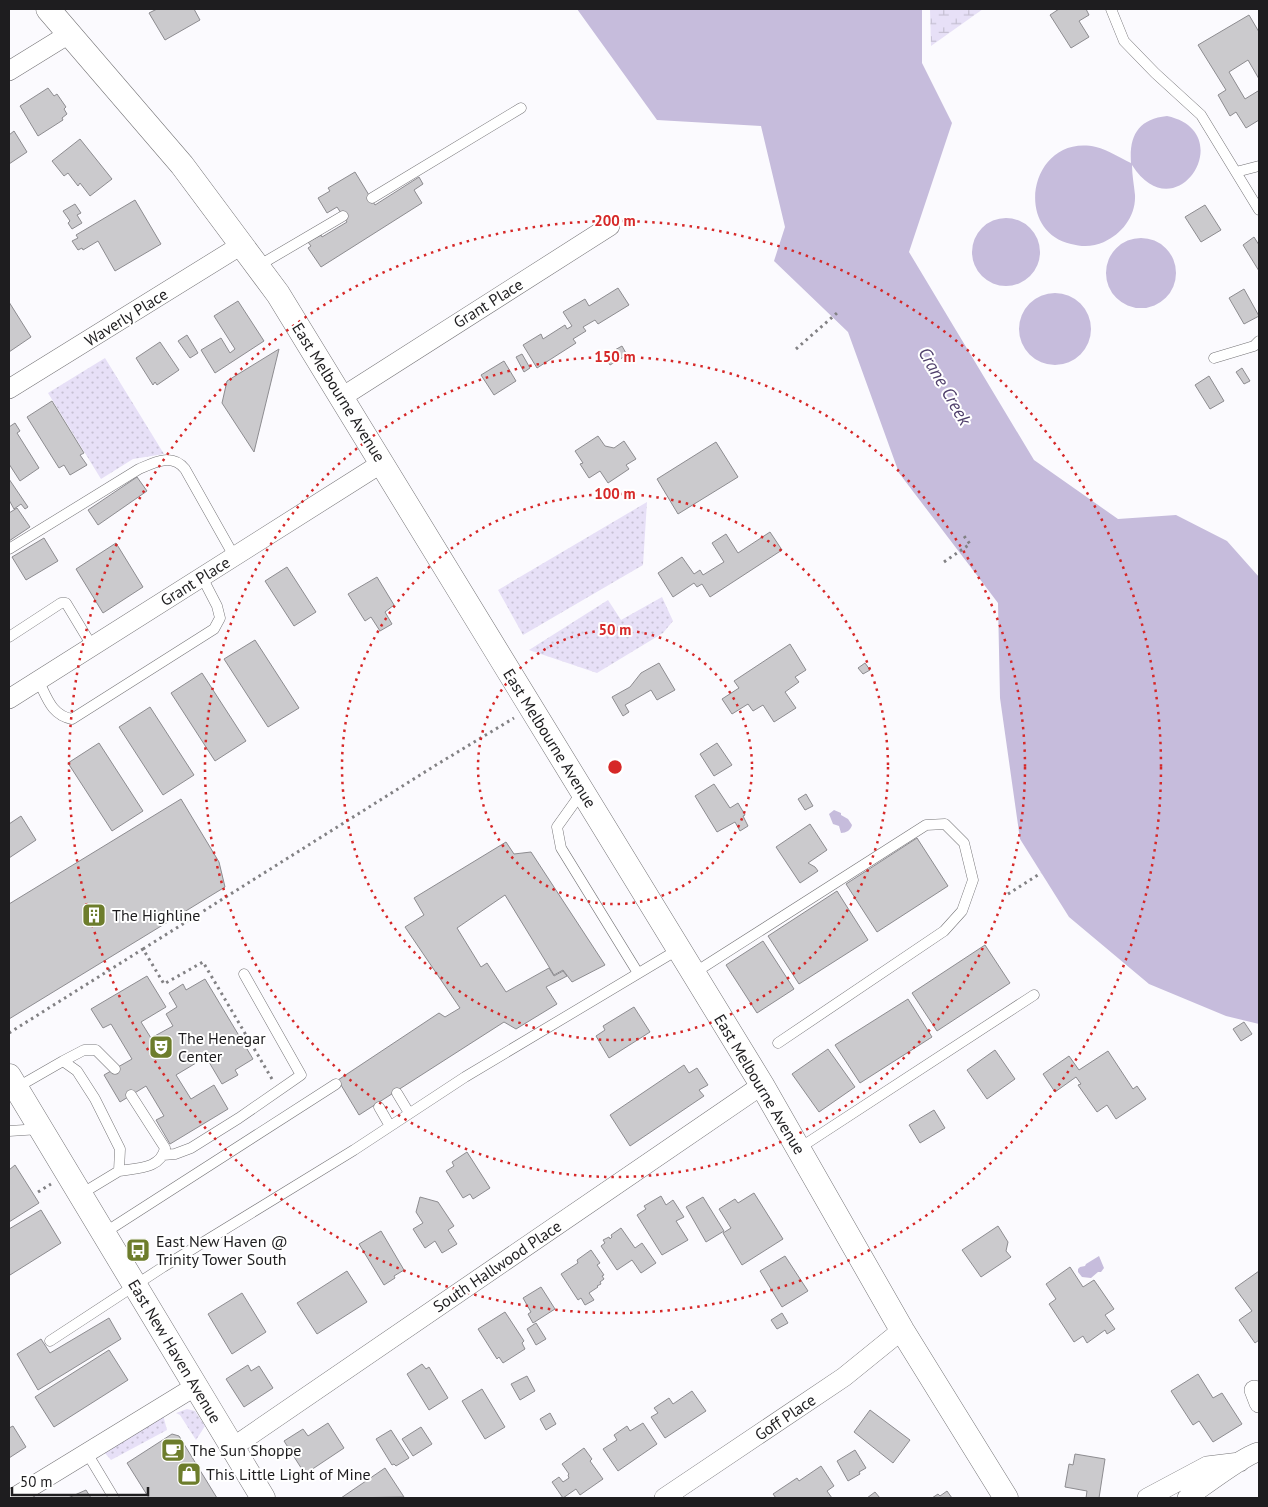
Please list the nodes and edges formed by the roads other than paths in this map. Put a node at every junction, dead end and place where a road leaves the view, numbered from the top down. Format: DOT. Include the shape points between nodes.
graph roads {
  1 [pos="48,9"];
  2 [pos="1111,9"];
  3 [pos="69,34"];
  4 [pos="9,71"];
  5 [pos="521,108"];
  6 [pos="1259,166"];
  7 [pos="1236,172"];
  8 [pos="372,198"];
  9 [pos="1259,210"];
  10 [pos="343,216"];
  11 [pos="610,226"];
  12 [pos="242,244"];
  13 [pos="258,266"];
  14 [pos="1258,346"];
  15 [pos="1214,358"];
  16 [pos="9,389"];
  17 [pos="342,397"];
  18 [pos="382,463"];
  19 [pos="9,550"];
  20 [pos="234,556"];
  21 [pos="202,577"];
  22 [pos="9,637"];
  23 [pos="92,646"];
  24 [pos="38,680"];
  25 [pos="9,699"];
  26 [pos="582,791"];
  27 [pos="679,949"];
  28 [pos="638,973"];
  29 [pos="694,973"];
  30 [pos="244,974"];
  31 [pos="1034,995"];
  32 [pos="778,1043"];
  33 [pos="63,1061"];
  34 [pos="115,1069"];
  35 [pos="12,1082"];
  36 [pos="336,1084"];
  37 [pos="762,1085"];
  38 [pos="397,1093"];
  39 [pos="132,1095"];
  40 [pos="379,1107"];
  41 [pos="409,1114"];
  42 [pos="390,1126"];
  43 [pos="42,1129"];
  44 [pos="9,1131"];
  45 [pos="798,1149"];
  46 [pos="163,1156"];
  47 [pos="119,1171"];
  48 [pos="81,1194"];
  49 [pos="104,1233"];
  50 [pos="136,1285"];
  51 [pos="902,1330"];
  52 [pos="50,1341"];
  53 [pos="196,1386"];
  54 [pos="233,1447"];
  55 [pos="1259,1452"];
  56 [pos="87,1453"];
  57 [pos="1240,1462"];
  58 [pos="13,1498"];
  59 [pos="114,1498"];
  60 [pos="263,1498"];
  61 [pos="664,1498"];
  62 [pos="1006,1498"];
  63 [pos="1147,1498"];
  64 [pos="1187,1498"];
  1 -- 3 [label="street, East Melbourne Avenue"];
  2 -- 7 [label="lane" via="1124,41 1201,115"];
  3 -- 4 [label="street"];
  3 -- 12 [label="street, East Melbourne Avenue" via="182,165"];
  5 -- 8 [label="lane"];
  6 -- 7 [label="lane"];
  7 -- 9 [label="lane"];
  10 -- 13 [label="lane"];
  11 -- 17 [label="street, Grant Place"];
  12 -- 13 [label="street, East Melbourne Avenue"];
  12 -- 16 [label="street, Waverly Place"];
  13 -- 17 [label="street, East Melbourne Avenue"];
  14 -- 15 [label="lane"];
  17 -- 18 [label="street, East Melbourne Avenue"];
  18 -- 20 [label="street, Grant Place"];
  18 -- 26 [label="street, East Melbourne Avenue"];
  19 -- 20 [label="lane" via="138,469 162,459 171,460 185,469"];
  20 -- 21 [label="street, Grant Place"];
  21 -- 23 [label="street, Grant Place"];
  21 -- 24 [label="lane" via="220,618 214,629 72,719 61,717 52,708"];
  22 -- 23 [label="lane" via="61,603 66,604"];
  23 -- 24 [label="street, Grant Place"];
  24 -- 25 [label="street, Grant Place"];
  26 -- 27 [label="street, East Melbourne Avenue"];
  26 -- 28 [label="lane" via="557,827 561,848"];
  27 -- 28 [label="lane"];
  27 -- 29 [label="street, East Melbourne Avenue"];
  28 -- 41 [label="lane"];
  29 -- 32 [label="lane" via="926,825 945,824 964,843 973,880 962,911 944,931"];
  29 -- 37 [label="street, East Melbourne Avenue"];
  30 -- 46 [label="lane" via="301,1075 191,1148"];
  31 -- 45 [label="lane"];
  33 -- 34 [label="lane" via="84,1050 96,1050"];
  33 -- 35 [label="lane"];
  33 -- 47 [label="lane" via="77,1071 95,1099 120,1149"];
  35 -- 43 [label="street, East New Haven Avenue"];
  36 -- 49 [label="lane"];
  37 -- 45 [label="street, East Melbourne Avenue"];
  37 -- 54 [label="street, South Hallwood Place"];
  38 -- 41 [label="lane"];
  39 -- 46 [label="lane" via="165,1148"];
  40 -- 42 [label="lane"];
  41 -- 42 [label="lane"];
  42 -- 50 [label="lane"];
  43 -- 44 [label="lane"];
  43 -- 48 [label="street, East New Haven Avenue"];
  45 -- 51 [label="street, East Melbourne Avenue"];
  46 -- 47 [label="lane" via="155,1164"];
  47 -- 48 [label="lane"];
  48 -- 49 [label="street, East New Haven Avenue"];
  49 -- 50 [label="street, East New Haven Avenue"];
  50 -- 52 [label="lane"];
  50 -- 53 [label="street, East New Haven Avenue"];
  51 -- 61 [label="street, Goff Place" via="844,1377"];
  51 -- 62 [label="street, East Melbourne Avenue"];
  53 -- 54 [label="street, East New Haven Avenue"];
  53 -- 56 [label="street"];
  54 -- 60 [label="street, East New Haven Avenue"];
  55 -- 57 [label="street"];
  56 -- 58 [label="street"];
  56 -- 59 [label="lane"];
  57 -- 63 [label="street" via="1207,1466"];
  57 -- 64 [label="street"];
}
